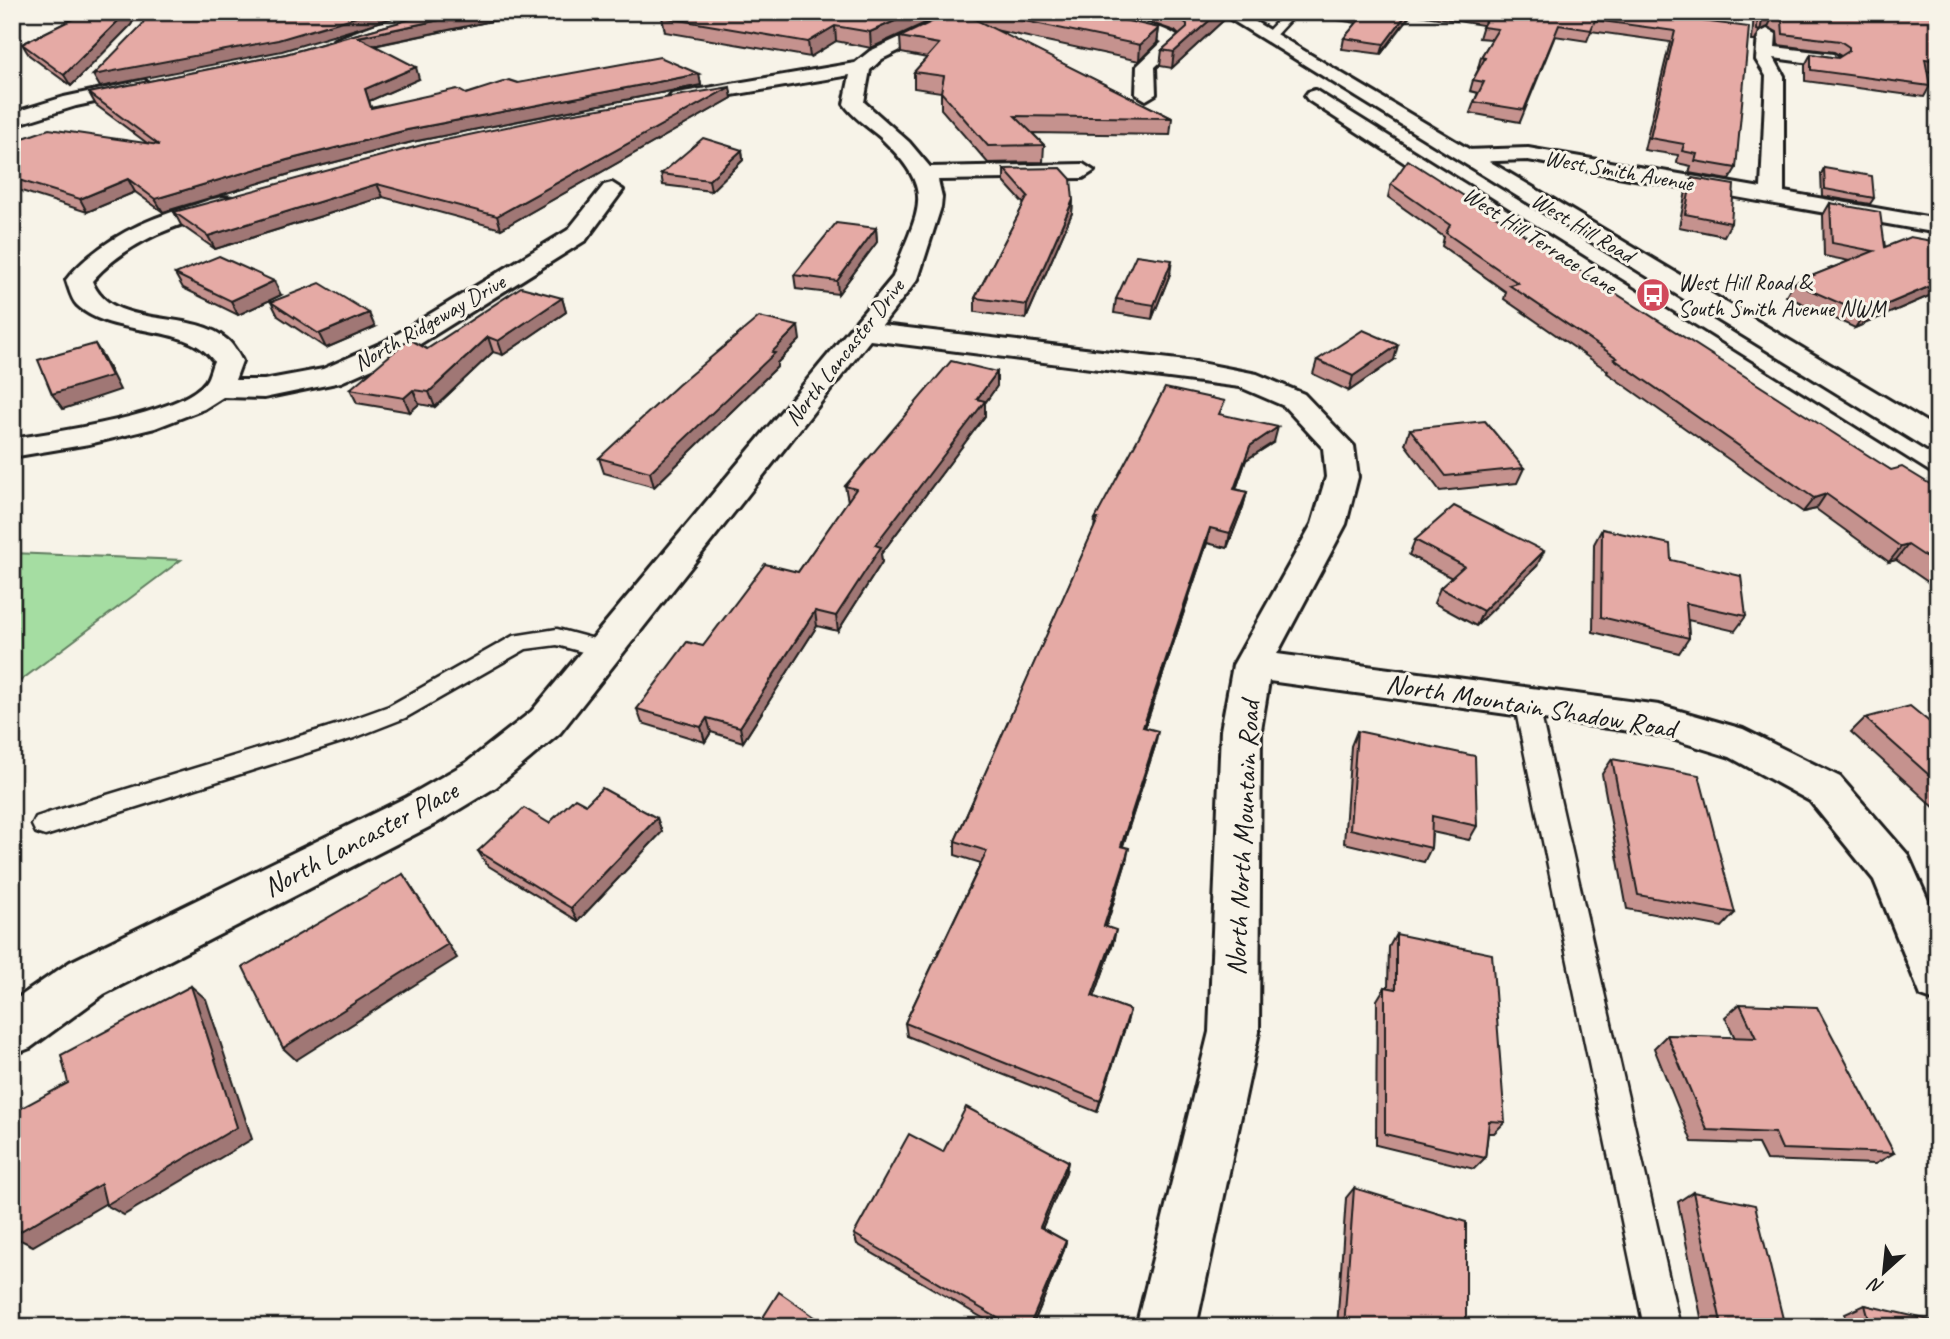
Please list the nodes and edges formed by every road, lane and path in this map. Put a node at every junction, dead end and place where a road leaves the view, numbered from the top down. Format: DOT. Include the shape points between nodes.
graph roads {
  1 [pos="448,12"];
  2 [pos="970,12"];
  3 [pos="1065,12"];
  4 [pos="1227,12"];
  5 [pos="1293,12"];
  6 [pos="1268,37"];
  7 [pos="321,49"];
  8 [pos="1833,60"];
  9 [pos="861,68"];
  10 [pos="97,75"];
  11 [pos="163,83"];
  12 [pos="1146,94"];
  13 [pos="1315,96"];
  14 [pos="71,101"];
  15 [pos="661,102"];
  16 [pos="12,120"];
  17 [pos="1466,156"];
  18 [pos="1083,171"];
  19 [pos="924,174"];
  20 [pos="612,190"];
  21 [pos="251,196"];
  22 [pos="1772,197"];
  23 [pos="1938,226"];
  24 [pos="862,331"];
  25 [pos="1822,372"];
  26 [pos="1764,384"];
  27 [pos="217,388"];
  28 [pos="1938,442"];
  29 [pos="12,448"];
  30 [pos="1938,495"];
  31 [pos="659,584"];
  32 [pos="606,650"];
  33 [pos="1252,665"];
  34 [pos="1526,702"];
  35 [pos="45,825"];
  36 [pos="1938,980"];
  37 [pos="12,1031"];
  38 [pos="1166,1327"];
  39 [pos="1662,1327"];
  1 -- 7 [label="street" via="390,25"];
  2 -- 9 [label="street" via="876,55"];
  3 -- 12 [label="street" via="1102,23 1149,28 1174,41 1146,66"];
  4 -- 6 [label="street, West Hill Road"];
  5 -- 6 [label="lane"];
  6 -- 17 [label="street, West Hill Road"];
  8 -- 22 [label="street" via="1766,42 1765,61 1775,76"];
  9 -- 15 [label="street"];
  9 -- 19 [label="street" via="854,104 894,139"];
  10 -- 14 [label="street"];
  11 -- 14 [label="street"];
  13 -- 26 [label="street, West Hill Terrace Lane"];
  14 -- 16 [label="street"];
  17 -- 22 [label="street, West Smith Avenue" via="1528,154"];
  17 -- 25 [label="street, West Hill Road"];
  18 -- 19 [label="street"];
  19 -- 24 [label="street, North Lancaster Drive" via="932,194 905,279"];
  20 -- 27 [label="street, North Ridgeway Drive" via="577,234 394,348 331,376 264,389"];
  21 -- 27 [label="street" via="123,240 93,261 79,280 86,299 108,314 216,344 228,361"];
  22 -- 23 [label="street, West Smith Avenue"];
  24 -- 31 [label="street, North Lancaster Drive"];
  24 -- 33 [label="street, North North Mountain Road" via="1195,371 1247,380 1294,400 1338,446 1342,477 1329,524"];
  25 -- 26 [label="street"];
  25 -- 28 [label="street, West Hill Road"];
  26 -- 30 [label="street, West Hill Terrace Lane"];
  27 -- 29 [label="street" via="182,407 123,428"];
  31 -- 32 [label="street, North Lancaster Place"];
  32 -- 35 [label="lane" via="556,637 521,642 384,717"];
  32 -- 37 [label="street, North Lancaster Place" via="546,722 481,775 420,811 87,978"];
  33 -- 34 [label="street, North Mountain Shadow Road"];
  33 -- 38 [label="street, North North Mountain Road" via="1241,730 1234,1032"];
  34 -- 36 [label="street, North Mountain Shadow Road" via="1659,720 1743,745 1825,789 1892,869"];
  34 -- 39 [label="lane"];
}
